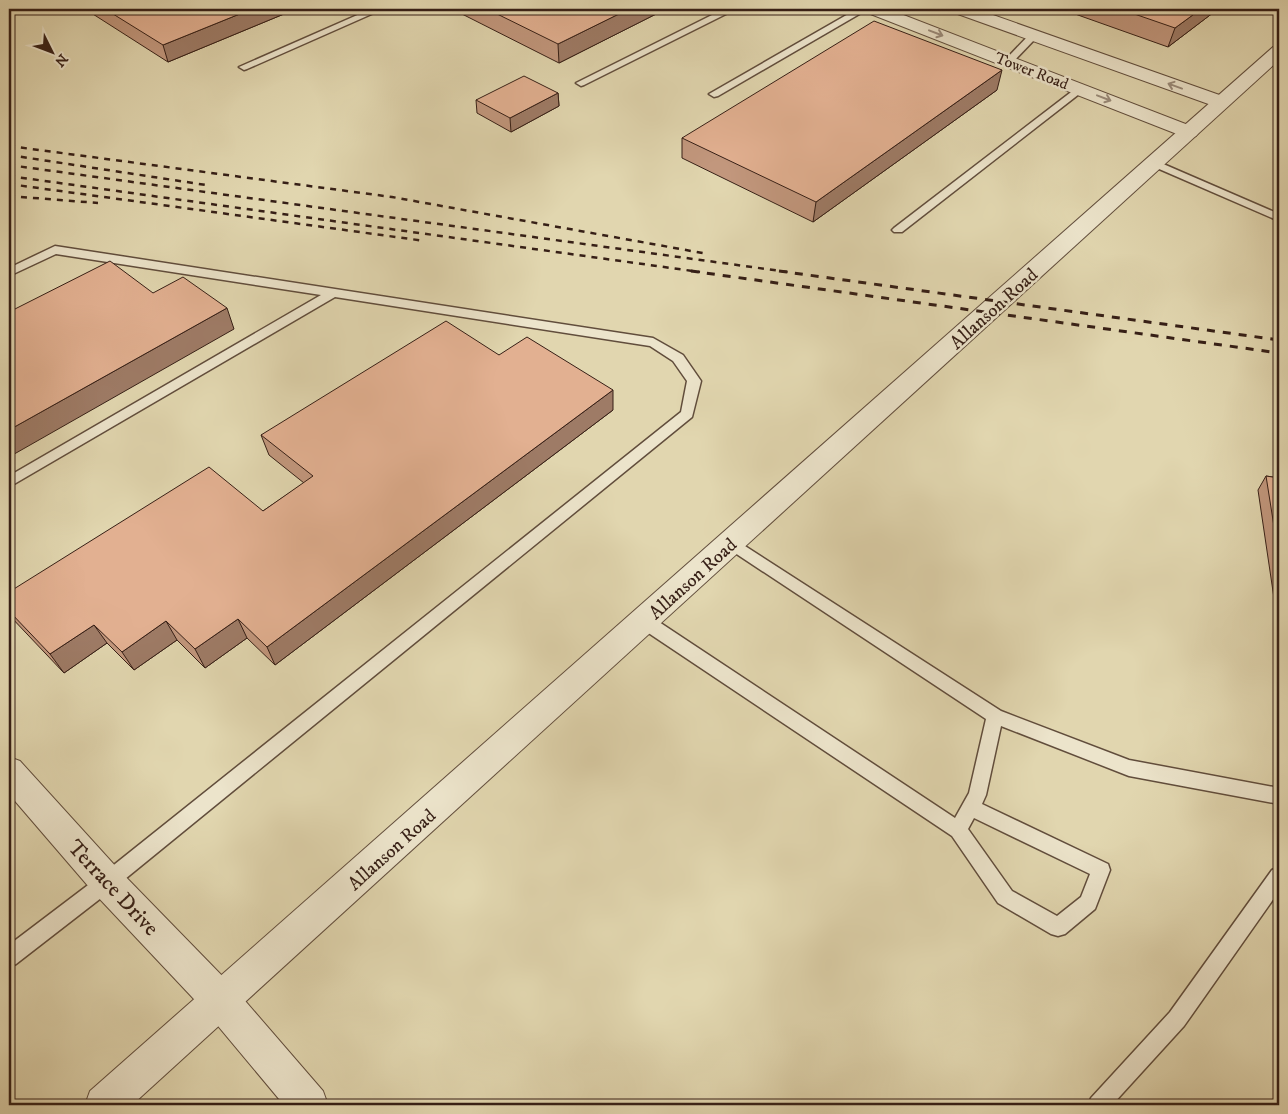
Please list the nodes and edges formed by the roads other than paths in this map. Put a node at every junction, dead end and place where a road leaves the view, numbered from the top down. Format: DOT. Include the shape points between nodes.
graph roads {
  1 [pos="378,9"];
  2 [pos="731,9"];
  3 [pos="863,9"];
  4 [pos="874,9"];
  5 [pos="961,9"];
  6 [pos="983,12"];
  7 [pos="1034,35"];
  8 [pos="1279,51"];
  9 [pos="1009,61"];
  10 [pos="244,67"];
  11 [pos="581,83"];
  12 [pos="1079,89"];
  13 [pos="714,94"];
  14 [pos="1221,102"];
  15 [pos="1189,132"];
  16 [pos="1154,164"];
  17 [pos="1279,218"];
  18 [pos="898,230"];
  19 [pos="124,260"];
  20 [pos="107,269"];
  21 [pos="9,272"];
  22 [pos="332,293"];
  23 [pos="9,482"];
  24 [pos="731,543"];
  25 [pos="644,621"];
  26 [pos="996,716"];
  27 [pos="9,771"];
  28 [pos="1279,796"];
  29 [pos="970,807"];
  30 [pos="958,830"];
  31 [pos="1279,876"];
  32 [pos="107,882"];
  33 [pos="9,957"];
  34 [pos="221,1001"];
  35 [pos="104,1105"];
  36 [pos="309,1105"];
  37 [pos="1098,1105"];
  1 -- 10 [label="lane"];
  2 -- 11 [label="lane"];
  3 -- 13 [label="lane"];
  4 -- 9 [label="street, Tower Road, one-way"];
  5 -- 6 [label="street, Tower Road"];
  6 -- 7 [label="street, Tower Road"];
  7 -- 9 [label="lane"];
  14 -- 7 [label="street, Tower Road, one-way"];
  8 -- 14 [label="street, Allanson Road"];
  9 -- 12 [label="street, Tower Road"];
  12 -- 15 [label="street, Tower Road, one-way"];
  12 -- 18 [label="lane"];
  14 -- 15 [label="street, Allanson Road"];
  15 -- 16 [label="street, Allanson Road"];
  16 -- 17 [label="lane"];
  16 -- 24 [label="street, Allanson Road"];
  19 -- 20 [label="lane"];
  19 -- 21 [label="lane" via="55,250"];
  19 -- 22 [label="lane"];
  22 -- 23 [label="lane"];
  22 -- 32 [label="lane" via="654,342 678,358 694,381 687,414"];
  24 -- 25 [label="street, Allanson Road"];
  24 -- 26 [label="lane"];
  25 -- 30 [label="lane"];
  25 -- 34 [label="street, Allanson Road"];
  26 -- 28 [label="lane" via="1129,768"];
  26 -- 29 [label="lane" via="977,795"];
  27 -- 32 [label="street, Terrace Drive"];
  29 -- 30 [label="lane"];
  29 -- 30 [label="lane" via="1101,870 1088,903 1058,927 1006,897"];
  31 -- 37 [label="lane" via="1177,1019"];
  32 -- 33 [label="lane"];
  32 -- 34 [label="street, Terrace Drive"];
  34 -- 35 [label="street, Allanson Road"];
  34 -- 36 [label="street, Terrace Drive"];
}
